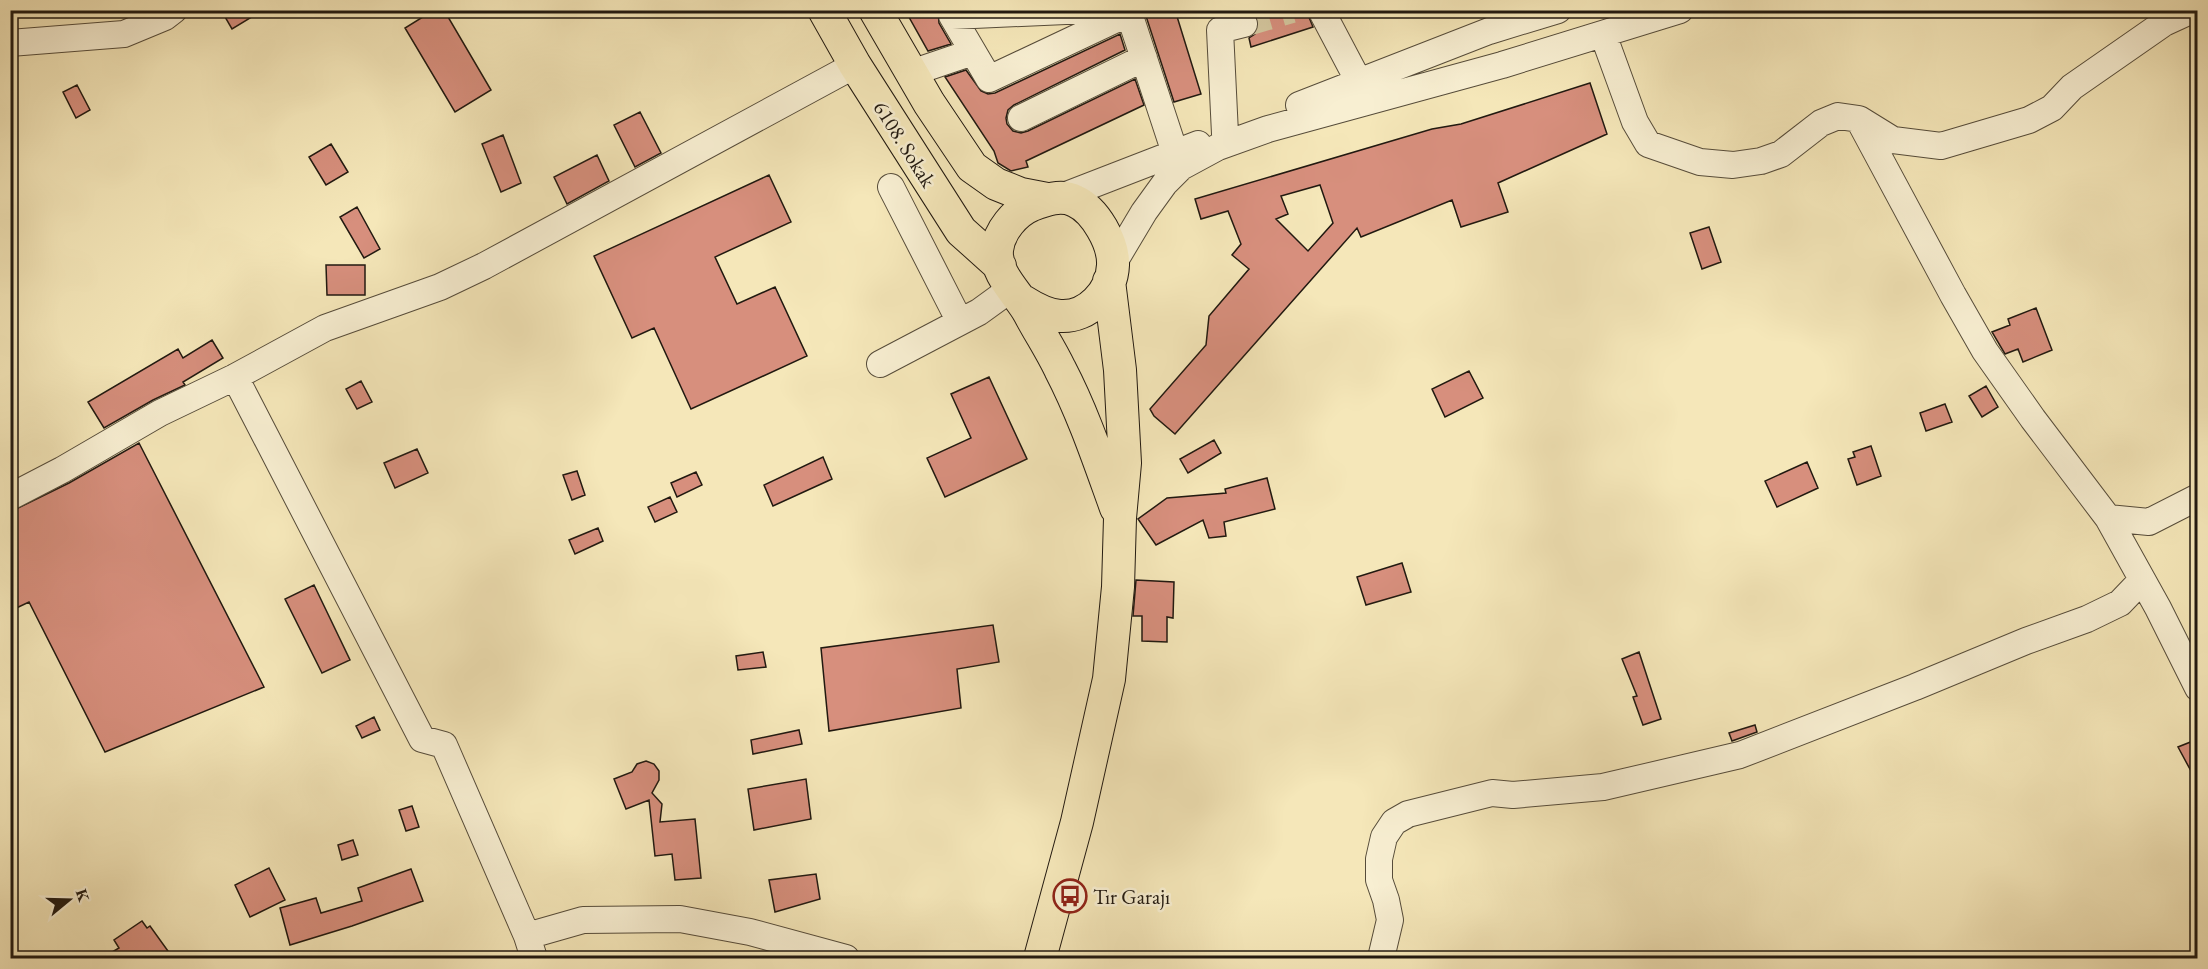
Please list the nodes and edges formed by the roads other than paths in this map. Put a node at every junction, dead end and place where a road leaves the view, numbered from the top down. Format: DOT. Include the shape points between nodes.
graph roads {
  1 [pos="174,10"];
  2 [pos="824,10"];
  3 [pos="875,10"];
  4 [pos="1088,10"];
  5 [pos="1321,10"];
  6 [pos="1558,10"];
  7 [pos="1680,10"];
  8 [pos="2196,10"];
  9 [pos="1129,12"];
  10 [pos="1226,21"];
  11 [pos="1485,21"];
  12 [pos="1603,34"];
  13 [pos="10,44"];
  14 [pos="973,52"];
  15 [pos="1144,58"];
  16 [pos="855,65"];
  17 [pos="911,73"];
  18 [pos="1359,82"];
  19 [pos="1021,118"];
  20 [pos="1859,119"];
  21 [pos="1225,134"];
  22 [pos="1175,153"];
  23 [pos="891,187"];
  24 [pos="1054,198"];
  25 [pos="1111,273"];
  26 [pos="1011,285"];
  27 [pos="960,322"];
  28 [pos="880,364"];
  29 [pos="235,377"];
  30 [pos="10,497"];
  31 [pos="2198,497"];
  32 [pos="1120,518"];
  33 [pos="2108,518"];
  34 [pos="2142,580"];
  35 [pos="2198,688"];
  36 [pos="530,947"];
  37 [pos="846,958"];
  38 [pos="1040,958"];
  39 [pos="1382,958"];
  1 -- 13 [label="street" via="124,34"];
  2 -- 16 [label="main road, 6108. Sokak"];
  3 -- 17 [label="main road, 6108. Sokak"];
  4 -- 14 [label="street" via="952,16"];
  5 -- 18 [label="street"];
  6 -- 11 [label="street"];
  7 -- 12 [label="street"];
  8 -- 20 [label="street" via="2164,23 2072,87 2052,108 2029,120 1941,146 1893,140"];
  9 -- 14 [label="street" via="989,79"];
  9 -- 15 [label="street"];
  10 -- 21 [label="street"];
  11 -- 18 [label="street"];
  12 -- 20 [label="street" via="1635,122 1648,144 1700,162 1733,165 1761,161 1781,154 1830,119"];
  12 -- 25 [label="street" via="1268,129 1218,147 1181,167 1165,183"];
  14 -- 17 [label="street"];
  15 -- 19 [label="street"];
  15 -- 22 [label="street"];
  16 -- 26 [label="main road, 6108. Sokak" via="960,231"];
  16 -- 29 [label="street" via="484,266 440,287 326,328"];
  17 -- 24 [label="main road, 6108. Sokak" via="972,167 996,184 1021,194"];
  18 -- 21 [label="street"];
  20 -- 33 [label="street" via="1985,351"];
  21 -- 22 [label="street"];
  22 -- 24 [label="street"];
  23 -- 27 [label="street"];
  24 -- 25 [label="main road" via="1074,200 1090,211 1102,228"];
  24 -- 26 [label="main road" via="1025,208 1012,218 1002,234 997,250"];
  25 -- 26 [label="main road" via="1094,305 1061,316 1041,312"];
  25 -- 32 [label="main road" via="1125,463"];
  26 -- 27 [label="street" via="979,312"];
  26 -- 32 [label="main road" via="1061,369"];
  27 -- 28 [label="street"];
  29 -- 30 [label="street" via="160,413"];
  29 -- 36 [label="street" via="422,740 444,745"];
  31 -- 33 [label="street" via="2149,522"];
  32 -- 38 [label="main road" via="1109,680 1077,822"];
  33 -- 34 [label="street"];
  34 -- 35 [label="street"];
  34 -- 39 [label="street" via="2120,603 2087,619 1740,754 1603,787 1492,794 1408,814 1394,822 1384,837 1379,859 1379,880 1390,920"];
  36 -- 37 [label="street" via="583,920 680,919 750,932"];
}
